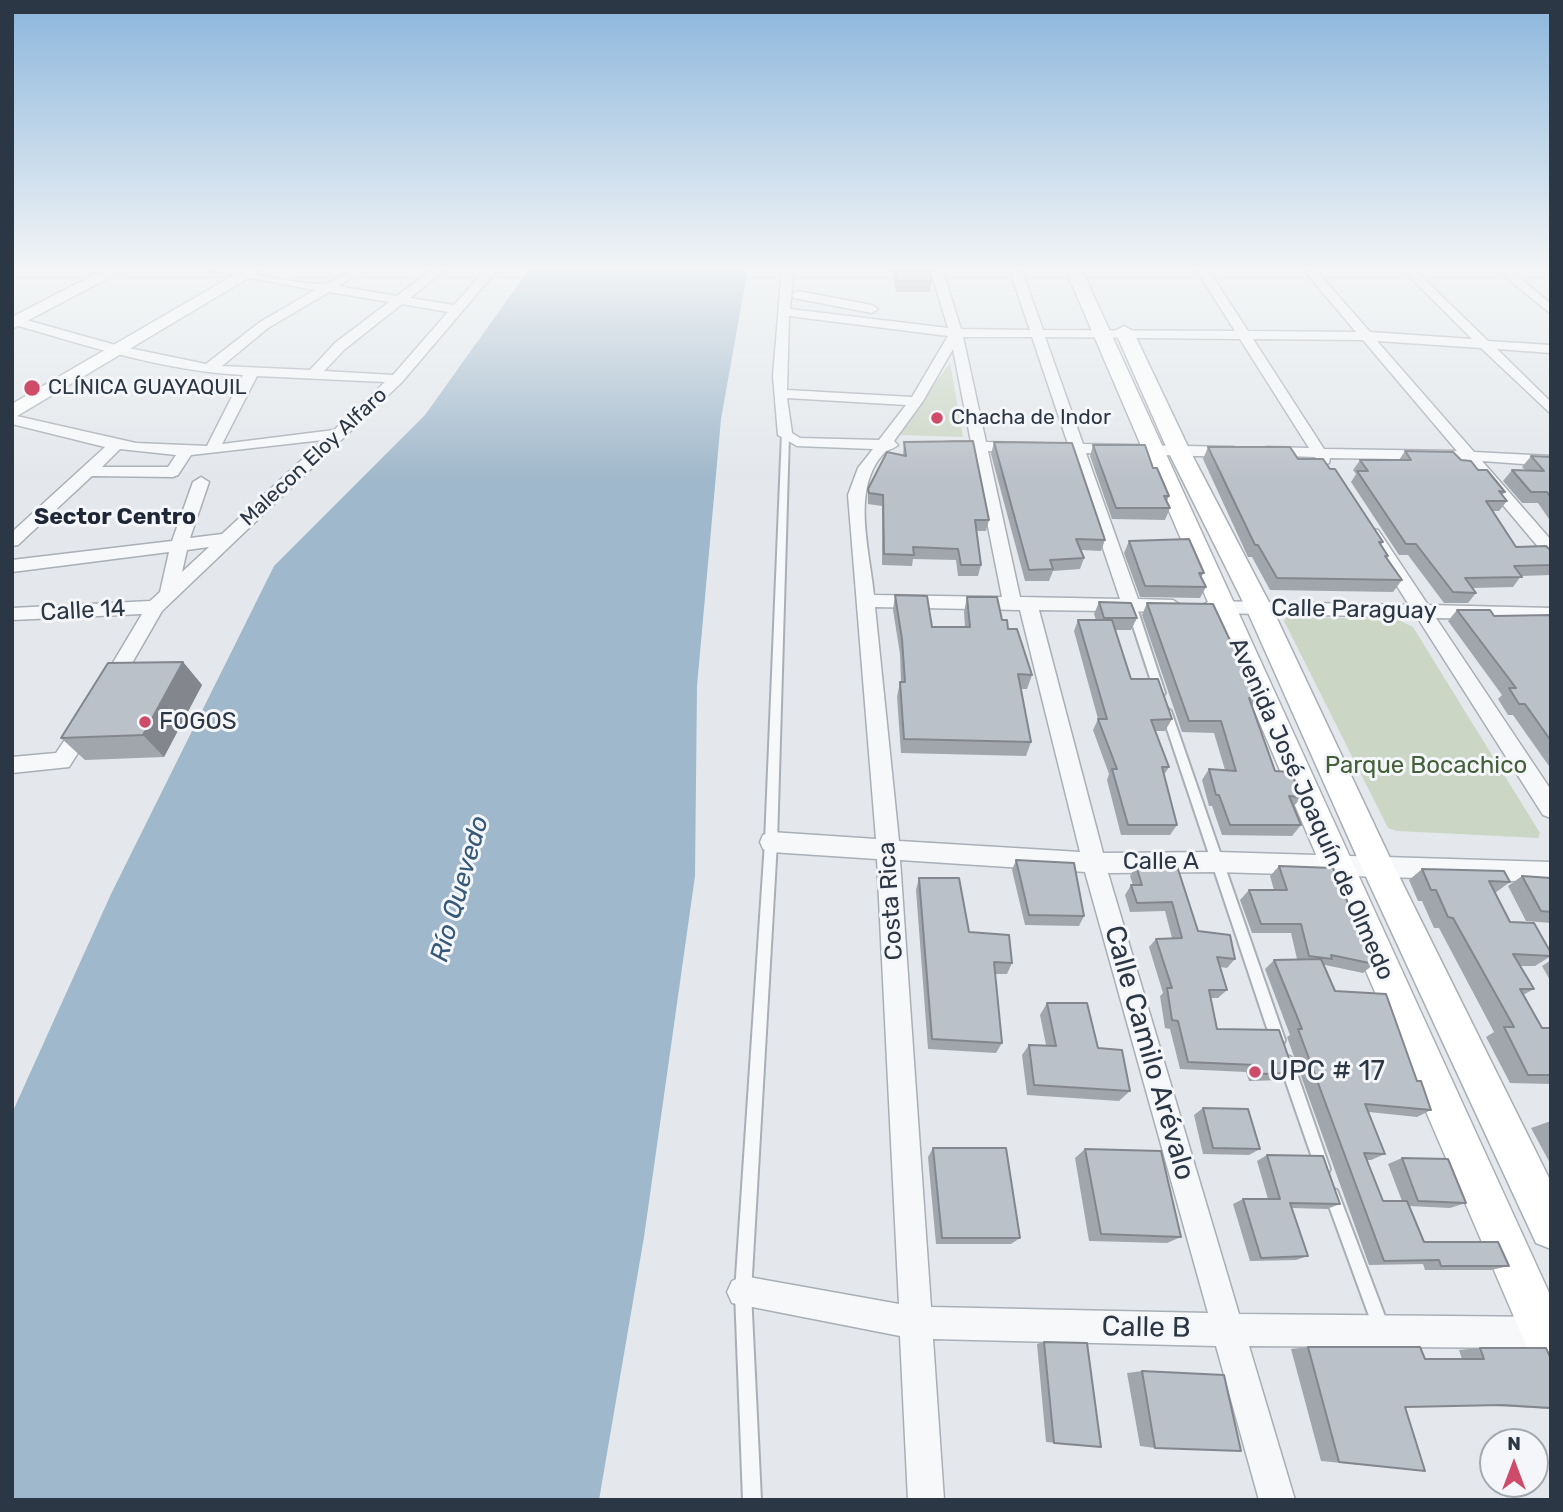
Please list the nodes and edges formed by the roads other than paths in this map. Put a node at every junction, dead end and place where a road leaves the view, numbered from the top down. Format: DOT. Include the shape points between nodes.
graph roads {
  1 [pos="73,339"];
  2 [pos="138,339"];
  3 [pos="246,339"];
  4 [pos="350,339"];
  5 [pos="433,339"];
  6 [pos="783,339"];
  7 [pos="949,339"];
  8 [pos="957,339"];
  9 [pos="1040,339"];
  10 [pos="1117,339"];
  11 [pos="1247,339"];
  12 [pos="1370,339"];
  13 [pos="1411,339"];
  14 [pos="1480,339"];
  15 [pos="1485,343"];
  16 [pos="1551,349"];
  17 [pos="117,351"];
  18 [pos="209,369"];
  19 [pos="251,373"];
  20 [pos="313,375"];
  21 [pos="397,379"];
  22 [pos="782,394"];
  23 [pos="916,401"];
  24 [pos="1551,410"];
  25 [pos="12,413"];
  26 [pos="12,419"];
  27 [pos="336,434"];
  28 [pos="785,435"];
  29 [pos="117,444"];
  30 [pos="882,444"];
  31 [pos="910,445"];
  32 [pos="937,446"];
  33 [pos="978,447"];
  34 [pos="1077,449"];
  35 [pos="212,450"];
  36 [pos="1166,451"];
  37 [pos="186,452"];
  38 [pos="1320,453"];
  39 [pos="1471,456"];
  40 [pos="1551,461"];
  41 [pos="87,471"];
  42 [pos="1334,475"];
  43 [pos="201,482"];
  44 [pos="1363,520"];
  45 [pos="228,539"];
  46 [pos="12,541"];
  47 [pos="179,545"];
  48 [pos="1551,551"];
  49 [pos="12,566"];
  50 [pos="161,601"];
  51 [pos="864,601"];
  52 [pos="1020,604"];
  53 [pos="1131,606"];
  54 [pos="1223,607"];
  55 [pos="1259,608"];
  56 [pos="1422,610"];
  57 [pos="12,614"];
  58 [pos="1551,614"];
  59 [pos="12,765"];
  60 [pos="1551,808"];
  61 [pos="771,842"];
  62 [pos="888,848"];
  63 [pos="1217,862"];
  64 [pos="1094,863"];
  65 [pos="1336,866"];
  66 [pos="1377,866"];
  67 [pos="1551,872"];
  68 [pos="1551,1228"];
  69 [pos="743,1292"];
  70 [pos="915,1323"];
  71 [pos="1230,1330"];
  72 [pos="1382,1330"];
  73 [pos="1548,1338"];
  74 [pos="752,1500"];
  75 [pos="926,1500"];
  76 [pos="1277,1500"];
  1 -- 17 [label="street"];
  2 -- 17 [label="main road"];
  3 -- 18 [label="street"];
  4 -- 20 [label="street"];
  5 -- 21 [label="street, Malecon Eloy Alfaro"];
  6 -- 22 [label="street"];
  7 -- 23 [label="street, Costa Rica"];
  8 -- 33 [label="street, Calle Camilo Arévalo"];
  9 -- 34 [label="street"];
  10 -- 36 [label="main road, Avenida José Joaquín de Olmedo"];
  11 -- 38 [label="street"];
  12 -- 39 [label="street"];
  13 -- 15 [label="street"];
  14 -- 15 [label="street"];
  15 -- 16 [label="street"];
  15 -- 24 [label="street"];
  17 -- 18 [label="street"];
  17 -- 25 [label="main road"];
  18 -- 19 [label="street"];
  19 -- 20 [label="street"];
  19 -- 35 [label="street"];
  20 -- 21 [label="street"];
  21 -- 27 [label="street, Malecon Eloy Alfaro"];
  22 -- 23 [label="street"];
  22 -- 28 [label="street"];
  23 -- 30 [label="street, Costa Rica"];
  26 -- 29 [label="street"];
  27 -- 35 [label="street"];
  27 -- 45 [label="street, Malecon Eloy Alfaro"];
  28 -- 30 [label="street" via="797,442"];
  28 -- 61 [label="lane"];
  29 -- 37 [label="street"];
  29 -- 41 [label="street"];
  30 -- 31 [label="street"];
  30 -- 51 [label="street, Costa Rica" via="857,490"];
  32 -- 33 [label="street"];
  33 -- 34 [label="street"];
  33 -- 52 [label="street, Calle Camilo Arévalo"];
  34 -- 36 [label="street"];
  34 -- 53 [label="street"];
  35 -- 37 [label="street"];
  36 -- 38 [label="street"];
  36 -- 54 [label="main road, Avenida José Joaquín de Olmedo"];
  36 -- 55 [label="main road, Avenida José Joaquín de Olmedo"];
  37 -- 41 [label="street" via="173,472"];
  38 -- 39 [label="street"];
  38 -- 42 [label="street"];
  39 -- 40 [label="street"];
  39 -- 48 [label="street"];
  41 -- 46 [label="street"];
  43 -- 47 [label="street"];
  44 -- 56 [label="street"];
  45 -- 47 [label="street"];
  45 -- 50 [label="street, Malecon Eloy Alfaro"];
  47 -- 49 [label="street"];
  47 -- 50 [label="street"];
  50 -- 57 [label="street, Calle 14"];
  50 -- 59 [label="street" via="64,759"];
  51 -- 52 [label="street, Calle Paraguay"];
  51 -- 62 [label="street, Costa Rica"];
  52 -- 53 [label="street, Calle Paraguay"];
  52 -- 64 [label="street, Calle Camilo Arévalo"];
  53 -- 54 [label="street, Calle Paraguay"];
  53 -- 63 [label="lane"];
  54 -- 55 [label="street, Calle Paraguay"];
  54 -- 65 [label="main road, Avenida José Joaquín de Olmedo"];
  55 -- 56 [label="street, Calle Paraguay"];
  55 -- 66 [label="main road, Avenida José Joaquín de Olmedo"];
  56 -- 58 [label="street, Calle Paraguay"];
  56 -- 60 [label="street"];
  61 -- 62 [label="street, Calle A"];
  61 -- 69 [label="lane"];
  62 -- 64 [label="street, Calle A"];
  62 -- 70 [label="street, Costa Rica"];
  63 -- 64 [label="street, Calle A"];
  63 -- 65 [label="street, Calle A"];
  63 -- 72 [label="lane"];
  64 -- 71 [label="street, Calle Camilo Arévalo"];
  65 -- 66 [label="street, Calle A"];
  65 -- 73 [label="main road, Avenida José Joaquín de Olmedo"];
  66 -- 67 [label="street, Calle A"];
  66 -- 68 [label="main road, Avenida José Joaquín de Olmedo"];
  69 -- 70 [label="street, Calle B"];
  69 -- 74 [label="lane"];
  70 -- 71 [label="street, Calle B"];
  70 -- 75 [label="street, Costa Rica"];
  71 -- 72 [label="street, Calle B"];
  71 -- 76 [label="street, Calle Camilo Arévalo"];
  72 -- 73 [label="street, Calle B"];
}
